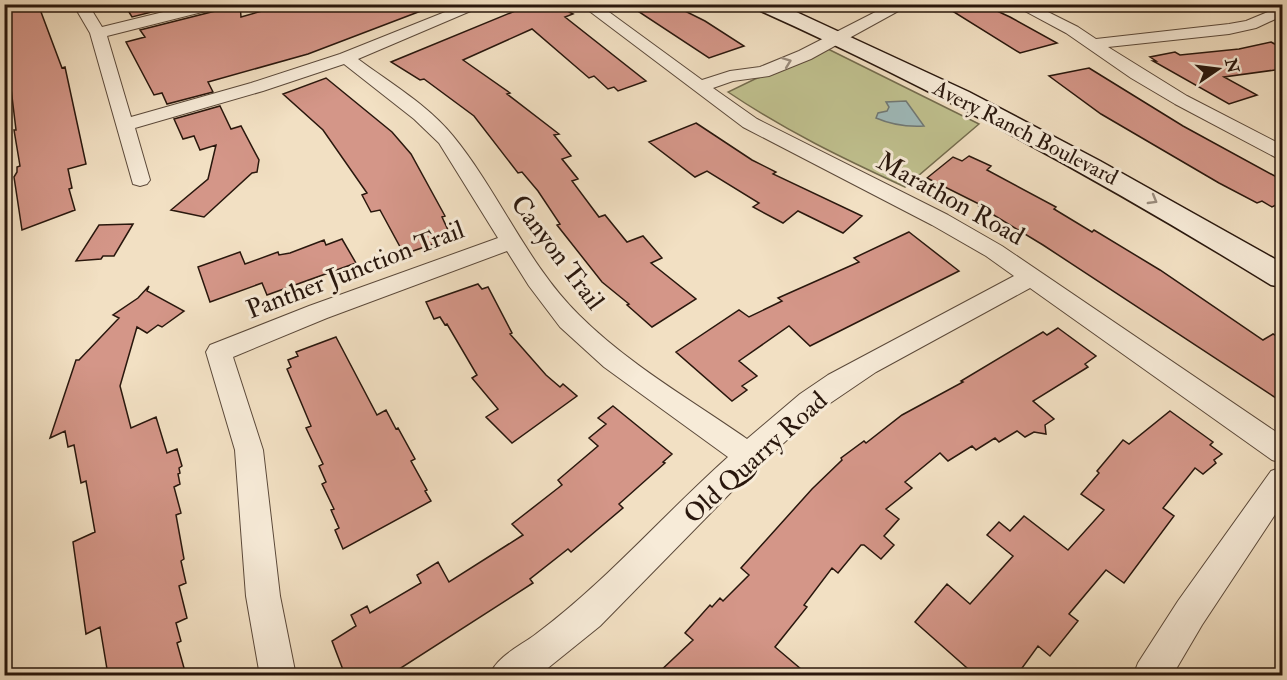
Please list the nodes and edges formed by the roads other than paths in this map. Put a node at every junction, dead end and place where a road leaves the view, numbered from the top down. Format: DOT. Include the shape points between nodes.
graph roads {
  1 [pos="80,4"];
  2 [pos="217,4"];
  3 [pos="480,4"];
  4 [pos="587,4"];
  5 [pos="761,4"];
  6 [pos="795,4"];
  7 [pos="875,4"];
  8 [pos="904,4"];
  9 [pos="1019,4"];
  10 [pos="1282,10"];
  11 [pos="838,30"];
  12 [pos="98,33"];
  13 [pos="1093,44"];
  14 [pos="346,58"];
  15 [pos="700,86"];
  16 [pos="124,125"];
  17 [pos="1282,153"];
  18 [pos="140,180"];
  19 [pos="512,241"];
  20 [pos="1282,251"];
  21 [pos="1031,277"];
  22 [pos="1282,277"];
  23 [pos="1282,451"];
  24 [pos="749,456"];
  25 [pos="1282,480"];
  26 [pos="278,675"];
  27 [pos="507,675"];
  28 [pos="1151,675"];
  1 -- 12 [label="street"];
  2 -- 12 [label="street"];
  3 -- 14 [label="street"];
  4 -- 15 [label="street, Marathon Road"];
  5 -- 11 [label="main road, Avery Ranch Boulevard"];
  6 -- 11 [label="main road, Avery Ranch Boulevard"];
  7 -- 11 [label="street"];
  8 -- 11 [label="street"];
  9 -- 13 [label="street"];
  10 -- 13 [label="street" via="1218,32"];
  11 -- 15 [label="street" via="805,55 763,72 730,76"];
  11 -- 20 [label="main road, Avery Ranch Boulevard" via="951,74 1047,121"];
  11 -- 22 [label="main road, Avery Ranch Boulevard, one-way" via="1115,177"];
  12 -- 16 [label="street"];
  13 -- 17 [label="street" via="1182,100"];
  14 -- 16 [label="street"];
  14 -- 19 [label="street, Canyon Trail" via="421,115 446,140"];
  15 -- 21 [label="street, Marathon Road" via="750,123 940,220"];
  16 -- 18 [label="street"];
  19 -- 24 [label="street, Canyon Trail" via="569,321 613,360"];
  19 -- 26 [label="street, Panther Junction Trail" via="219,352 249,450 263,596"];
  21 -- 23 [label="street, Marathon Road"];
  21 -- 24 [label="street, Old Quarry Road" via="861,368 810,402"];
  24 -- 27 [label="street, Old Quarry Road" via="630,574 539,655"];
  25 -- 28 [label="street"];
}
